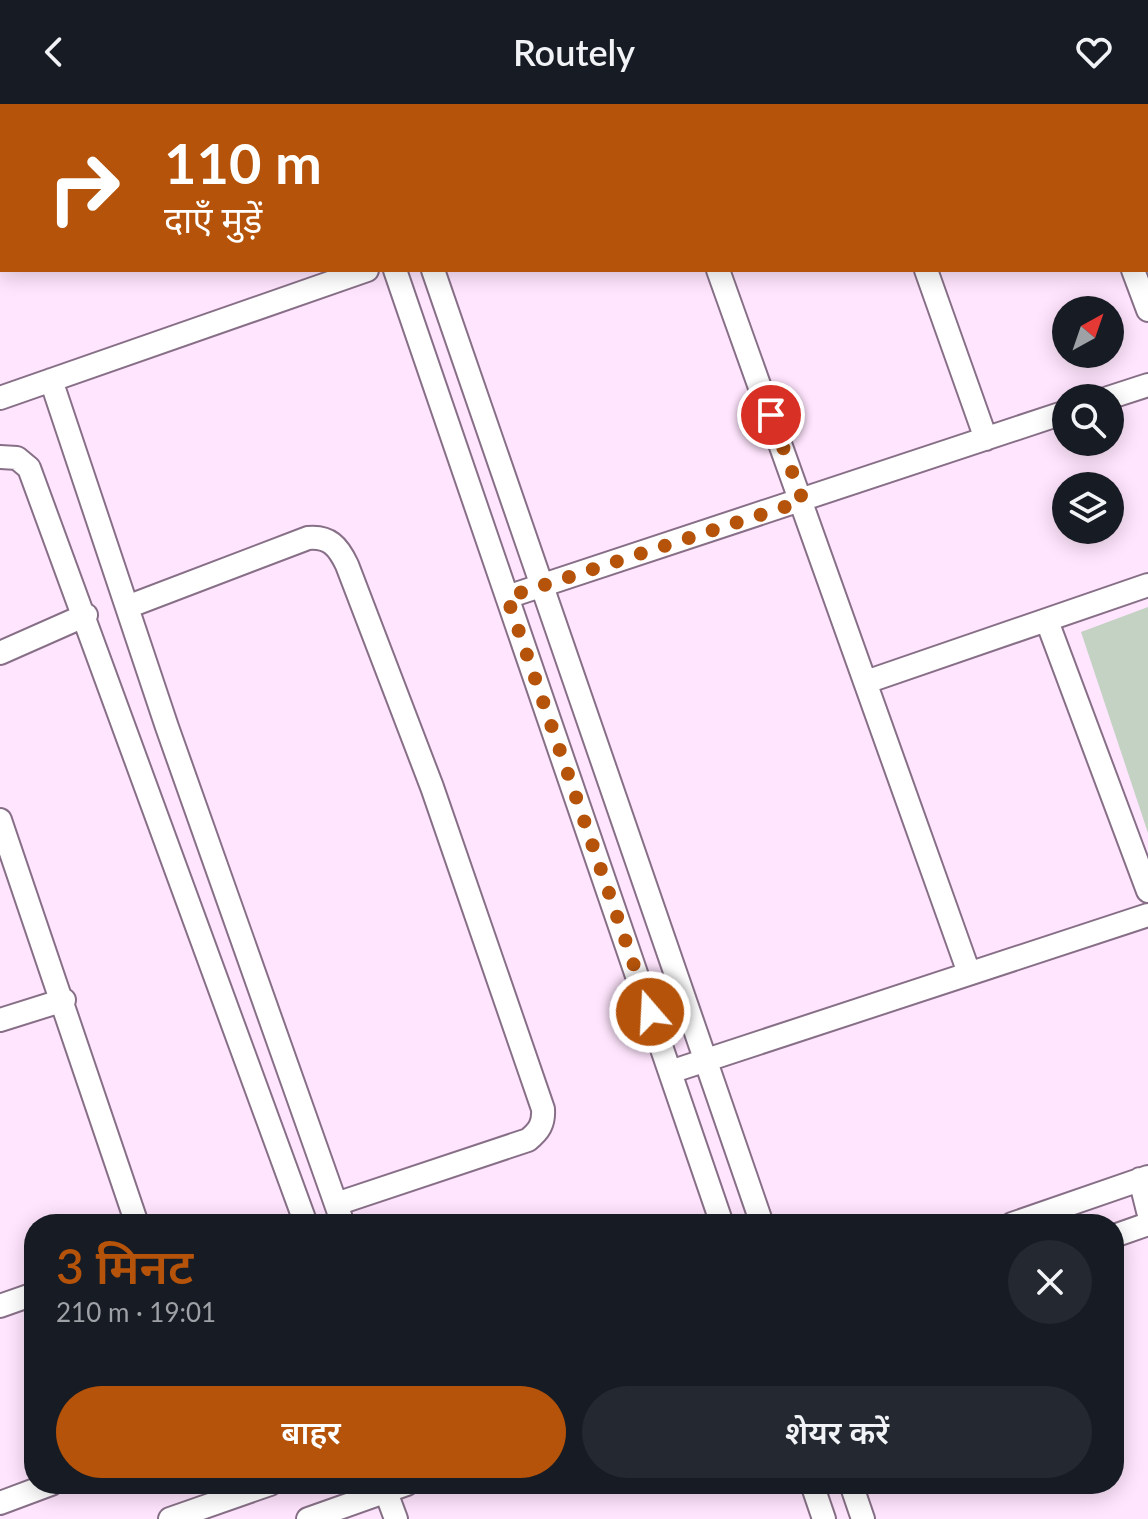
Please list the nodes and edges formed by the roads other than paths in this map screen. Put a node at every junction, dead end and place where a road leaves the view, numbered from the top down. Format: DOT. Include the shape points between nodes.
graph roads {
  1 [pos="361,272"];
  2 [pos="396,272"];
  3 [pos="434,272"];
  4 [pos="719,272"];
  5 [pos="927,272"];
  6 [pos="1134,272"];
  7 [pos="1148,310"];
  8 [pos="51,380"];
  9 [pos="1148,385"];
  10 [pos="1124,393"];
  11 [pos="0,398"];
  12 [pos="1052,417"];
  13 [pos="986,439"];
  14 [pos="0,457"];
  15 [pos="803,501"];
  16 [pos="1148,585"];
  17 [pos="543,586"];
  18 [pos="507,597"];
  19 [pos="127,607"];
  20 [pos="86,615"];
  21 [pos="1047,621"];
  22 [pos="0,653"];
  23 [pos="866,682"];
  24 [pos="0,820"];
  25 [pos="1148,891"];
  26 [pos="1148,915"];
  27 [pos="969,973"];
  28 [pos="64,1000"];
  29 [pos="0,1020"];
  30 [pos="705,1059"];
  31 [pos="670,1072"];
  32 [pos="1144,1178"];
  33 [pos="1148,1211"];
  34 [pos="134,1214"];
  35 [pos="302,1214"];
  36 [pos="340,1214"];
  37 [pos="719,1214"];
  38 [pos="759,1214"];
  39 [pos="1041,1214"];
  40 [pos="1148,1224"];
  41 [pos="1124,1232"];
  42 [pos="24,1298"];
  43 [pos="0,1306"];
  44 [pos="24,1494"];
  45 [pos="238,1494"];
  46 [pos="369,1494"];
  47 [pos="386,1494"];
  48 [pos="815,1494"];
  49 [pos="854,1494"];
  50 [pos="0,1503"];
  51 [pos="170,1519"];
  52 [pos="308,1519"];
  53 [pos="396,1519"];
  54 [pos="824,1519"];
  55 [pos="863,1519"];
  1 -- 8 [label="street"];
  2 -- 18 [label="street"];
  3 -- 17 [label="street"];
  4 -- 15 [label="street"];
  5 -- 13 [label="street"];
  6 -- 7 [label="street"];
  8 -- 11 [label="street"];
  8 -- 19 [label="street"];
  9 -- 10 [label="street"];
  12 -- 13 [label="street"];
  13 -- 15 [label="street"];
  14 -- 20 [label="street" via="17,458 29,468"];
  15 -- 17 [label="street"];
  15 -- 23 [label="street"];
  16 -- 21 [label="street"];
  17 -- 18 [label="street"];
  17 -- 30 [label="street"];
  18 -- 31 [label="street"];
  19 -- 36 [label="street"];
  19 -- 36 [label="street" via="308,538 331,542 347,565 432,787 544,1120 528,1140"];
  20 -- 22 [label="street"];
  20 -- 35 [label="street"];
  21 -- 23 [label="street"];
  21 -- 25 [label="street"];
  23 -- 27 [label="street"];
  24 -- 28 [label="street"];
  26 -- 27 [label="street"];
  27 -- 30 [label="street"];
  28 -- 29 [label="street"];
  28 -- 34 [label="street"];
  30 -- 31 [label="street"];
  30 -- 38 [label="street"];
  31 -- 37 [label="street"];
  32 -- 33 [label="street"];
  32 -- 39 [label="street"];
  40 -- 41 [label="street"];
  42 -- 43 [label="street"];
  44 -- 50 [label="street"];
  45 -- 51 [label="street"];
  46 -- 52 [label="street"];
  47 -- 53 [label="street"];
  48 -- 54 [label="street"];
  49 -- 55 [label="street"];
}
